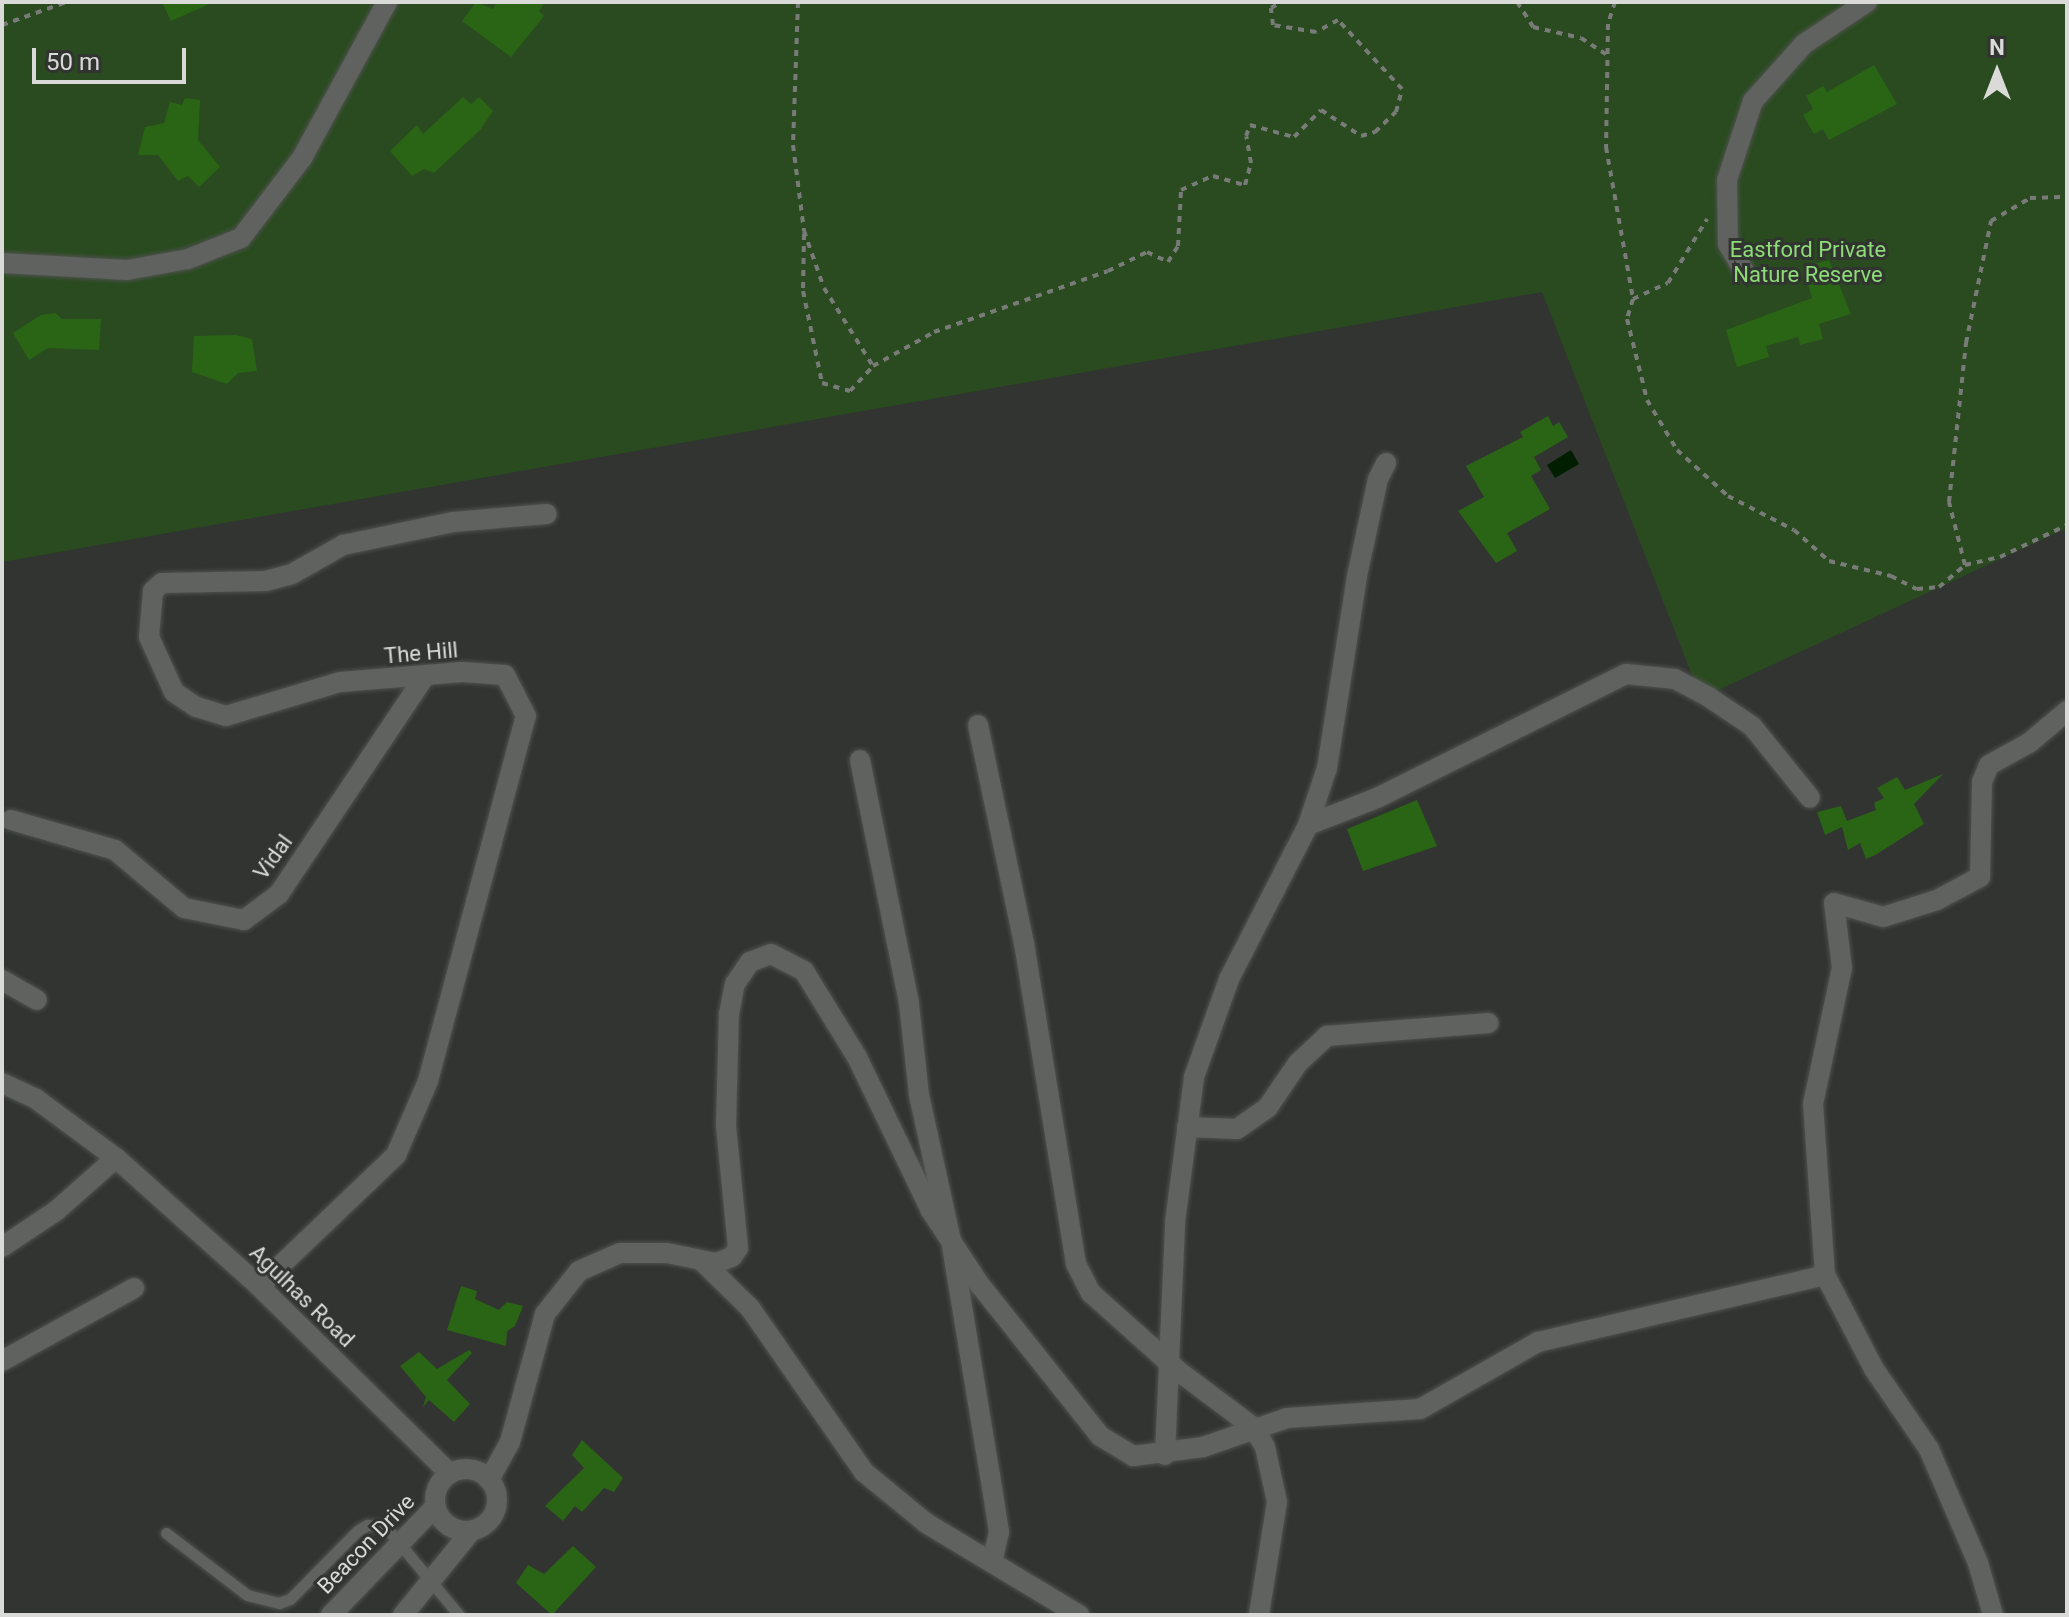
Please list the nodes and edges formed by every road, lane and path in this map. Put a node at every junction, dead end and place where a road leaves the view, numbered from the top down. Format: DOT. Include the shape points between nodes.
graph roads {
  1 [pos="67,2"];
  2 [pos="387,2"];
  3 [pos="798,2"];
  4 [pos="1281,2"];
  5 [pos="1517,2"];
  6 [pos="1615,2"];
  7 [pos="1867,2"];
  8 [pos="2,25"];
  9 [pos="1607,55"];
  10 [pos="2067,197"];
  11 [pos="1710,213"];
  12 [pos="804,231"];
  13 [pos="2,263"];
  14 [pos="1744,271"];
  15 [pos="1633,299"];
  16 [pos="873,366"];
  17 [pos="1386,463"];
  18 [pos="547,514"];
  19 [pos="2067,525"];
  20 [pos="1965,565"];
  21 [pos="423,679"];
  22 [pos="2067,711"];
  23 [pos="978,725"];
  24 [pos="860,760"];
  25 [pos="1810,798"];
  26 [pos="11,820"];
  27 [pos="1308,825"];
  28 [pos="2,980"];
  29 [pos="37,1000"];
  30 [pos="1488,1023"];
  31 [pos="2,1083"];
  32 [pos="1187,1127"];
  33 [pos="116,1158"];
  34 [pos="951,1240"];
  35 [pos="2,1247"];
  36 [pos="702,1261"];
  37 [pos="1825,1275"];
  38 [pos="259,1286"];
  39 [pos="134,1288"];
  40 [pos="2,1361"];
  41 [pos="1169,1363"];
  42 [pos="1253,1427"];
  43 [pos="1165,1455"];
  44 [pos="450,1474"];
  45 [pos="489,1480"];
  46 [pos="436,1506"];
  47 [pos="472,1530"];
  48 [pos="166,1533"];
  49 [pos="401,1541"];
  50 [pos="992,1562"];
  51 [pos="433,1583"];
  52 [pos="331,1615"];
  53 [pos="403,1615"];
  54 [pos="459,1615"];
  55 [pos="1079,1615"];
  56 [pos="1259,1615"];
  57 [pos="1993,1615"];
  1 -- 8 [label="path"];
  2 -- 13 [label="street" via="302,158 241,238 188,259 127,270"];
  3 -- 12 [label="path" via="793,145"];
  4 -- 16 [label="path" via="1271,8 1273,25 1316,32 1338,20 1402,89 1396,112 1375,132 1361,136 1321,110 1294,137 1250,125 1246,136 1251,163 1245,185 1213,176 1181,190 1178,246 1168,262 1147,252 934,332"];
  5 -- 9 [label="path" via="1533,27 1581,38"];
  6 -- 9 [label="path"];
  7 -- 14 [label="street" via="1804,44 1753,101 1727,180 1728,244"];
  9 -- 15 [label="path" via="1611,195"];
  10 -- 20 [label="path" via="2030,198 1991,221 1969,328 1949,502"];
  11 -- 15 [label="path" via="1668,283"];
  12 -- 16 [label="path" via="824,288"];
  12 -- 16 [label="path" via="803,291 822,383 850,391"];
  15 -- 20 [label="path" via="1627,319 1647,400 1677,450 1728,496 1794,530 1829,561 1891,576 1917,589 1939,587"];
  17 -- 27 [label="street" via="1357,576 1327,768"];
  18 -- 21 [label="street, The Hill" via="453,522 343,545 292,574 266,581 162,583 153,591 149,637 174,692 196,707 226,716 340,682"];
  19 -- 20 [label="path" via="2000,557"];
  21 -- 26 [label="street, Vidal" via="279,894 244,920 184,908 115,850"];
  21 -- 38 [label="street, The Hill" via="462,672 505,675 526,716 428,1081 396,1155"];
  22 -- 37 [label="street" via="2029,743 1989,765 1982,782 1980,877 1937,900 1883,917 1834,903 1842,968 1813,1104"];
  23 -- 41 [label="street" via="1024,943 1076,1264 1091,1293"];
  24 -- 34 [label="street"];
  25 -- 27 [label="street" via="1752,726 1675,679 1626,674 1377,798"];
  27 -- 32 [label="street" via="1229,979 1194,1077"];
  28 -- 29 [label="street"];
  30 -- 32 [label="street" via="1327,1036 1298,1063 1268,1107 1237,1129"];
  31 -- 33 [label="street, Agulhas Road" via="36,1099"];
  32 -- 41 [label="street" via="1175,1222"];
  33 -- 35 [label="street" via="56,1211"];
  33 -- 38 [label="street, Agulhas Road"];
  34 -- 36 [label="street" via="930,1209 857,1057 804,971 771,954 750,962 735,984 729,1014 726,1126 738,1248 732,1257"];
  34 -- 43 [label="street" via="1100,1436 1133,1456"];
  34 -- 50 [label="street" via="999,1532"];
  36 -- 45 [label="street" via="667,1253 620,1253 579,1271 559,1291 545,1314 510,1442"];
  36 -- 50 [label="street" via="750,1308 864,1472 926,1523"];
  37 -- 42 [label="street" via="1538,1342 1420,1409 1287,1418"];
  37 -- 57 [label="street" via="1874,1369 1929,1449 1978,1563"];
  38 -- 44 [label="street, Agulhas Road"];
  39 -- 40 [label="street"];
  41 -- 42 [label="street"];
  41 -- 43 [label="street"];
  42 -- 43 [label="street"];
  42 -- 56 [label="street" via="1265,1447 1277,1502"];
  44 -- 45 [label="street" via="475,1470"];
  44 -- 46 [label="street" via="438,1488"];
  45 -- 47 [label="street" via="495,1510"];
  46 -- 47 [label="street" via="453,1528"];
  46 -- 49 [label="street, Beacon Drive"];
  47 -- 51 [label="street"];
  48 -- 49 [label="lane" via="247,1595 279,1603 290,1599 367,1525 385,1526"];
  49 -- 51 [label="lane"];
  49 -- 52 [label="street, Beacon Drive"];
  50 -- 55 [label="street"];
  51 -- 53 [label="street"];
  51 -- 54 [label="lane"];
}
